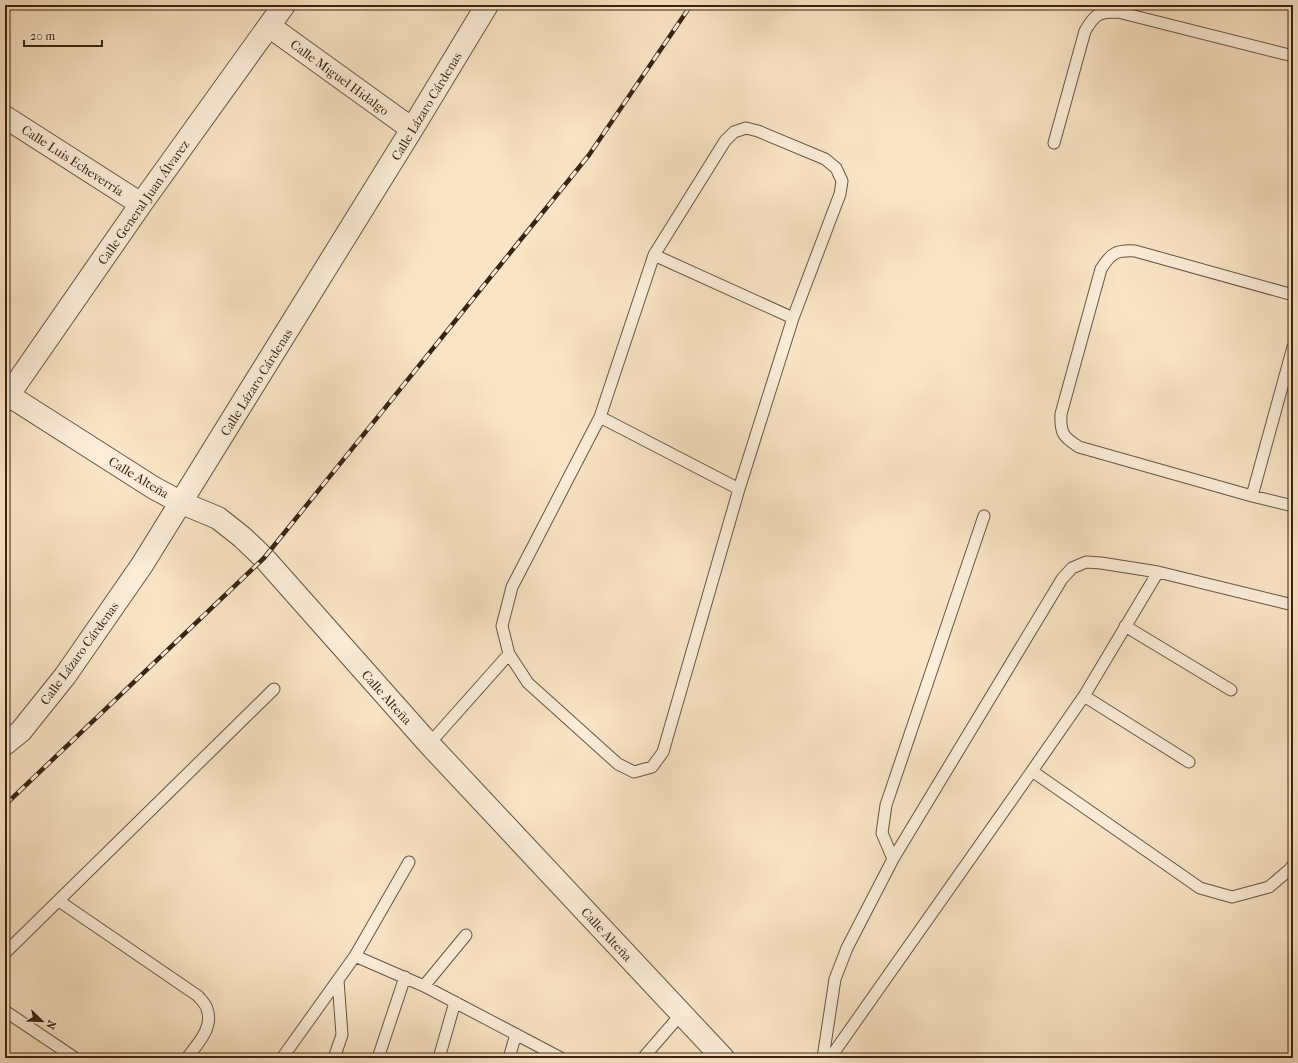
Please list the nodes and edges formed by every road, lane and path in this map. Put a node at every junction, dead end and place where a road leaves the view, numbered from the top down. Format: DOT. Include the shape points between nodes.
graph roads {
  1 [pos="284,5"];
  2 [pos="487,5"];
  3 [pos="269,26"];
  4 [pos="1293,56"];
  5 [pos="5,117"];
  6 [pos="412,129"];
  7 [pos="1054,143"];
  8 [pos="141,204"];
  9 [pos="654,255"];
  10 [pos="1293,295"];
  11 [pos="793,318"];
  12 [pos="1293,348"];
  13 [pos="6,396"];
  14 [pos="600,417"];
  15 [pos="739,489"];
  16 [pos="1252,496"];
  17 [pos="182,502"];
  18 [pos="1293,506"];
  19 [pos="984,516"];
  20 [pos="1158,572"];
  21 [pos="1293,605"];
  22 [pos="1125,626"];
  23 [pos="509,654"];
  24 [pos="274,689"];
  25 [pos="1231,690"];
  26 [pos="1084,696"];
  27 [pos="5,744"];
  28 [pos="429,744"];
  29 [pos="1189,762"];
  30 [pos="1032,771"];
  31 [pos="893,859"];
  32 [pos="409,862"];
  33 [pos="1293,865"];
  34 [pos="59,901"];
  35 [pos="466,935"];
  36 [pos="5,954"];
  37 [pos="354,956"];
  38 [pos="405,977"];
  39 [pos="338,980"];
  40 [pos="424,986"];
  41 [pos="455,1002"];
  42 [pos="5,1010"];
  43 [pos="682,1013"];
  44 [pos="516,1034"];
  45 [pos="75,1058"];
  46 [pos="187,1058"];
  47 [pos="282,1058"];
  48 [pos="334,1058"];
  49 [pos="378,1058"];
  50 [pos="440,1058"];
  51 [pos="509,1058"];
  52 [pos="561,1058"];
  53 [pos="643,1058"];
  54 [pos="724,1058"];
  55 [pos="823,1058"];
  56 [pos="830,1058"];
  1 -- 3 [label="street, Calle General Juan Álvarez"];
  2 -- 6 [label="street, Calle Lázaro Cárdenas"];
  3 -- 6 [label="street, Calle Miguel Hidalgo"];
  3 -- 8 [label="street, Calle General Juan Álvarez"];
  4 -- 7 [label="lane" via="1118,12 1104,12 1092,19 1085,31"];
  5 -- 8 [label="street, Calle Luis Echeverría"];
  6 -- 17 [label="street, Calle Lázaro Cárdenas"];
  8 -- 13 [label="street, Calle General Juan Álvarez"];
  9 -- 11 [label="lane"];
  9 -- 11 [label="lane" via="725,141 734,132 746,128 758,131 825,159 836,168 842,181 840,194"];
  9 -- 14 [label="lane"];
  10 -- 16 [label="lane" via="1135,251 1121,250 1109,257 1101,269 1061,414 1060,427 1067,440 1079,447"];
  11 -- 15 [label="lane"];
  12 -- 16 [label="lane"];
  13 -- 17 [label="street, Calle Alteña" via="154,488"];
  14 -- 15 [label="lane"];
  14 -- 23 [label="lane" via="512,587 502,626"];
  15 -- 23 [label="lane" via="663,752 652,767 634,772 618,764 528,683"];
  16 -- 18 [label="lane"];
  17 -- 27 [label="street, Calle Lázaro Cárdenas" via="65,676 21,732"];
  17 -- 28 [label="street, Calle Alteña" via="218,518 264,558"];
  19 -- 31 [label="lane" via="886,805 882,833"];
  20 -- 21 [label="lane"];
  20 -- 22 [label="lane"];
  20 -- 31 [label="lane" via="1101,562 1086,562 1072,568 1062,579"];
  22 -- 25 [label="lane"];
  22 -- 26 [label="lane"];
  23 -- 28 [label="lane"];
  24 -- 34 [label="lane"];
  26 -- 29 [label="lane"];
  26 -- 30 [label="lane"];
  28 -- 43 [label="street, Calle Alteña"];
  30 -- 33 [label="lane" via="1200,888 1232,897 1269,887"];
  30 -- 56 [label="lane"];
  31 -- 55 [label="lane" via="847,948 840,967"];
  32 -- 37 [label="lane"];
  34 -- 36 [label="lane"];
  34 -- 46 [label="lane" via="198,996 207,1007 210,1022"];
  35 -- 40 [label="lane"];
  37 -- 38 [label="lane"];
  37 -- 39 [label="lane"];
  38 -- 40 [label="lane"];
  38 -- 49 [label="lane"];
  39 -- 47 [label="lane"];
  39 -- 48 [label="lane" via="342,1035"];
  40 -- 41 [label="lane"];
  41 -- 44 [label="lane"];
  41 -- 50 [label="lane"];
  42 -- 45 [label="lane"];
  43 -- 53 [label="lane"];
  43 -- 54 [label="street, Calle Alteña"];
  44 -- 51 [label="lane"];
  44 -- 52 [label="lane"];
}
